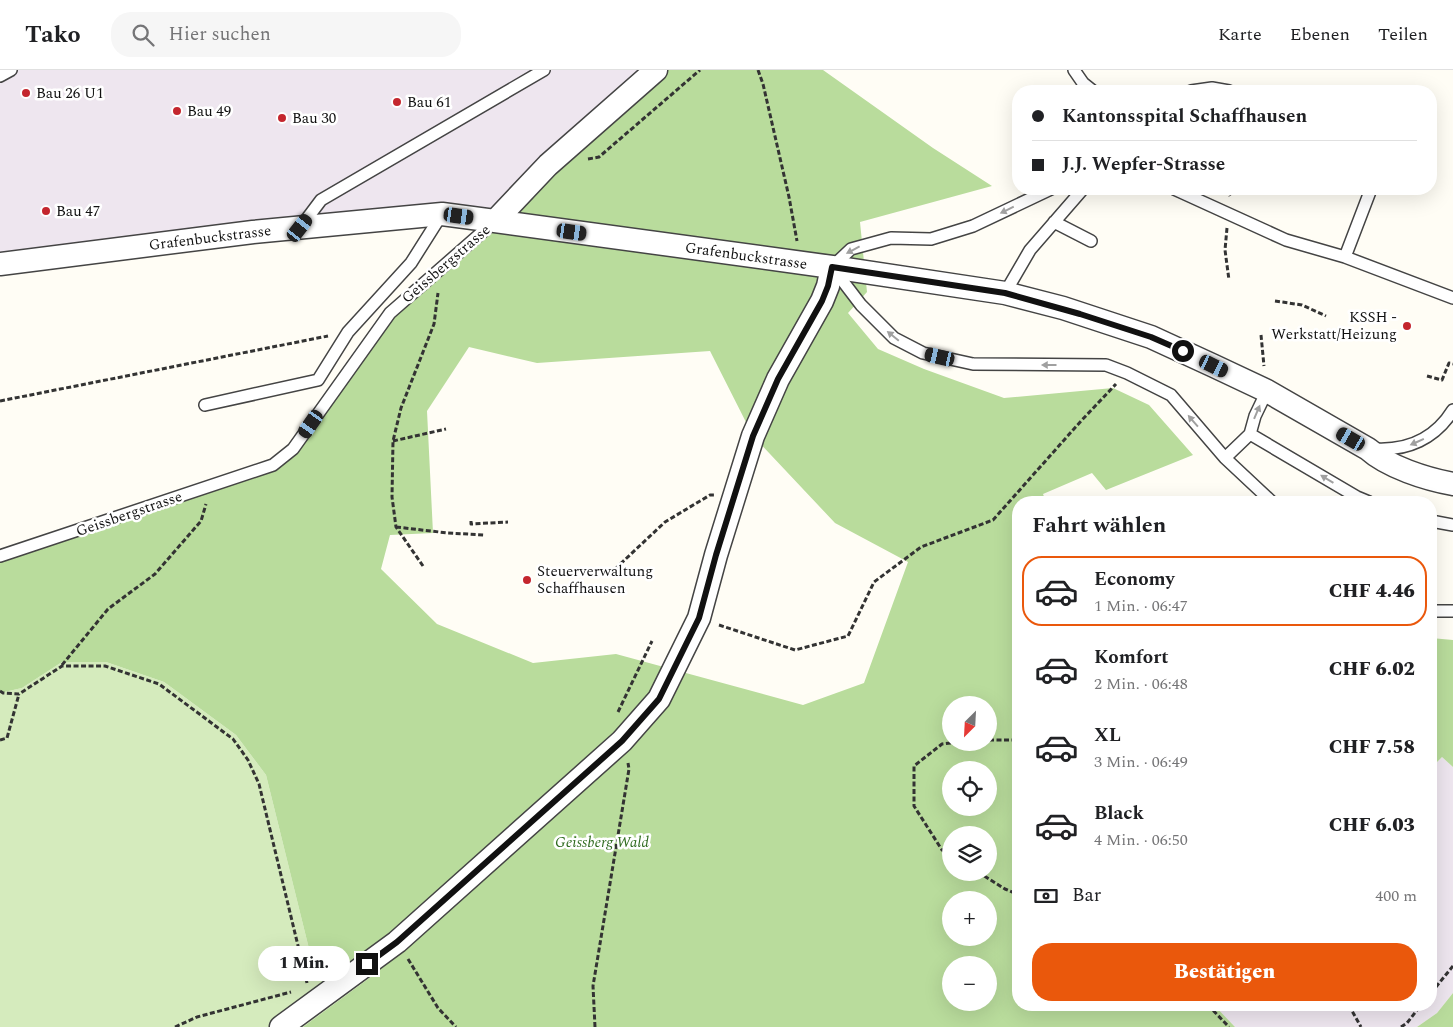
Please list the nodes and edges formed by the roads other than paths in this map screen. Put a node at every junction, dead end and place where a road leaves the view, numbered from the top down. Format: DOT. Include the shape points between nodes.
graph roads {
  1 [pos="11,70"];
  2 [pos="544,70"];
  3 [pos="656,70"];
  4 [pos="1074,70"];
  5 [pos="0,76"];
  6 [pos="1086,85"];
  7 [pos="1039,195"];
  8 [pos="1078,195"];
  9 [pos="1188,195"];
  10 [pos="1370,195"];
  11 [pos="442,214"];
  12 [pos="494,221"];
  13 [pos="1054,222"];
  14 [pos="300,228"];
  15 [pos="1091,241"];
  16 [pos="1345,257"];
  17 [pos="0,264"];
  18 [pos="832,267"];
  19 [pos="1005,293"];
  20 [pos="1453,298"];
  21 [pos="1267,391"];
  22 [pos="205,405"];
  23 [pos="1453,410"];
  24 [pos="1250,434"];
  25 [pos="1368,449"];
  26 [pos="1225,458"];
  27 [pos="1453,484"];
  28 [pos="1266,496"];
  29 [pos="1355,496"];
  30 [pos="1437,522"];
  31 [pos="1453,525"];
  32 [pos="0,556"];
  33 [pos="1437,611"];
  34 [pos="1453,611"];
  35 [pos="281,1027"];
  1 -- 5 [label="lane"];
  2 -- 14 [label="lane" via="327,196"];
  3 -- 12 [label="street, Geissbergstrasse" via="548,166"];
  4 -- 6 [label="lane"];
  7 -- 18 [label="lane, one-way" via="974,226 931,240 891,238 851,249"];
  8 -- 13 [label="lane"];
  9 -- 16 [label="lane" via="1286,240"];
  10 -- 16 [label="lane"];
  11 -- 12 [label="street, Grafenbuckstrasse"];
  11 -- 14 [label="street, Grafenbuckstrasse"];
  11 -- 22 [label="lane" via="411,263 348,332 318,380"];
  12 -- 18 [label="street, Grafenbuckstrasse"];
  12 -- 32 [label="lane, Geissbergstrasse" via="390,313 293,449 273,466"];
  13 -- 15 [label="lane"];
  13 -- 19 [label="lane" via="1030,250"];
  14 -- 17 [label="street, Grafenbuckstrasse"];
  16 -- 20 [label="lane"];
  18 -- 19 [label="street, Grafenbuckstrasse"];
  26 -- 18 [label="lane, one-way" via="1171,395 1106,365 974,364 923,353 894,338 861,305"];
  18 -- 35 [label="street" via="822,301 778,379 753,436 699,618 659,699 622,741 397,942 315,992"];
  19 -- 21 [label="street, Grafenbuckstrasse" via="1151,337"];
  24 -- 21 [label="lane, one-way"];
  21 -- 25 [label="street, Grafenbuckstrasse"];
  23 -- 25 [label="lane, one-way" via="1437,430 1422,441 1391,450"];
  24 -- 26 [label="lane"];
  29 -- 24 [label="lane, one-way"];
  25 -- 27 [label="street, Grafenbuckstrasse" via="1378,458 1398,467"];
  26 -- 28 [label="lane"];
  30 -- 31 [label="lane"];
  33 -- 34 [label="lane"];
}
